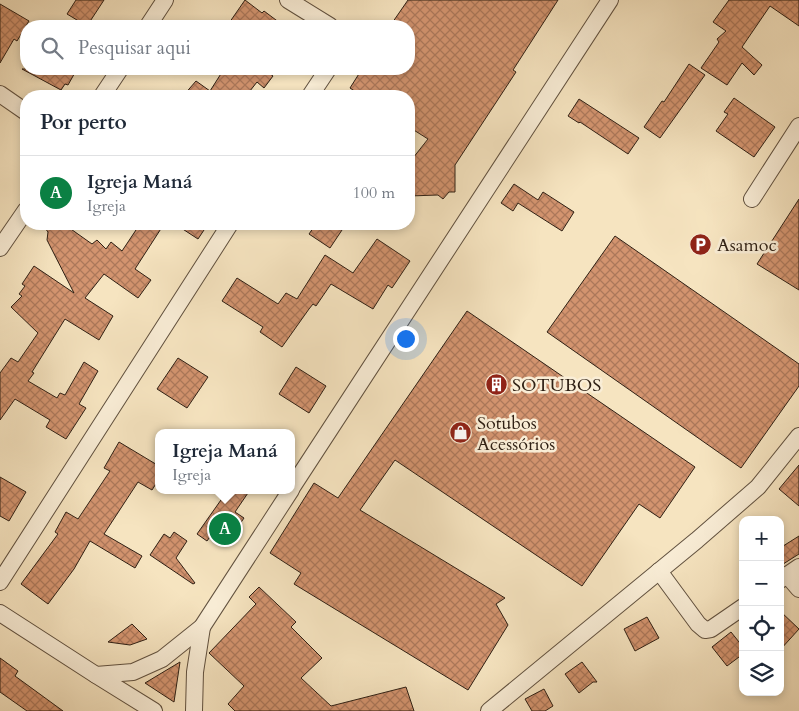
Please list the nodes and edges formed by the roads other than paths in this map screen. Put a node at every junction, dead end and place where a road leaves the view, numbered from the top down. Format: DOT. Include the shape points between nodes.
graph roads {
  1 [pos="165,0"];
  2 [pos="288,0"];
  3 [pos="610,0"];
  4 [pos="152,20"];
  5 [pos="320,20"];
  6 [pos="116,75"];
  7 [pos="324,75"];
  8 [pos="106,90"];
  9 [pos="314,90"];
  10 [pos="0,94"];
  11 [pos="20,108"];
  12 [pos="799,126"];
  13 [pos="752,199"];
  14 [pos="20,219"];
  15 [pos="226,230"];
  16 [pos="0,248"];
  17 [pos="799,436"];
  18 [pos="295,484"];
  19 [pos="288,494"];
  20 [pos="659,572"];
  21 [pos="789,574"];
  22 [pos="0,582"];
  23 [pos="799,589"];
  24 [pos="739,610"];
  25 [pos="0,613"];
  26 [pos="202,627"];
  27 [pos="96,675"];
  28 [pos="154,711"];
  29 [pos="194,711"];
  30 [pos="489,711"];
  1 -- 4 [label="street"];
  2 -- 5 [label="street"];
  3 -- 18 [label="street"];
  6 -- 8 [label="street"];
  7 -- 9 [label="street"];
  10 -- 11 [label="street"];
  12 -- 13 [label="street"];
  14 -- 16 [label="street"];
  15 -- 22 [label="street"];
  17 -- 20 [label="street" via="758,487"];
  19 -- 26 [label="street"];
  20 -- 24 [label="street" via="705,630"];
  20 -- 30 [label="street"];
  21 -- 23 [label="street"];
  25 -- 27 [label="street"];
  26 -- 27 [label="street" via="162,659 132,672"];
  26 -- 29 [label="street" via="195,672"];
  27 -- 28 [label="street"];
}
